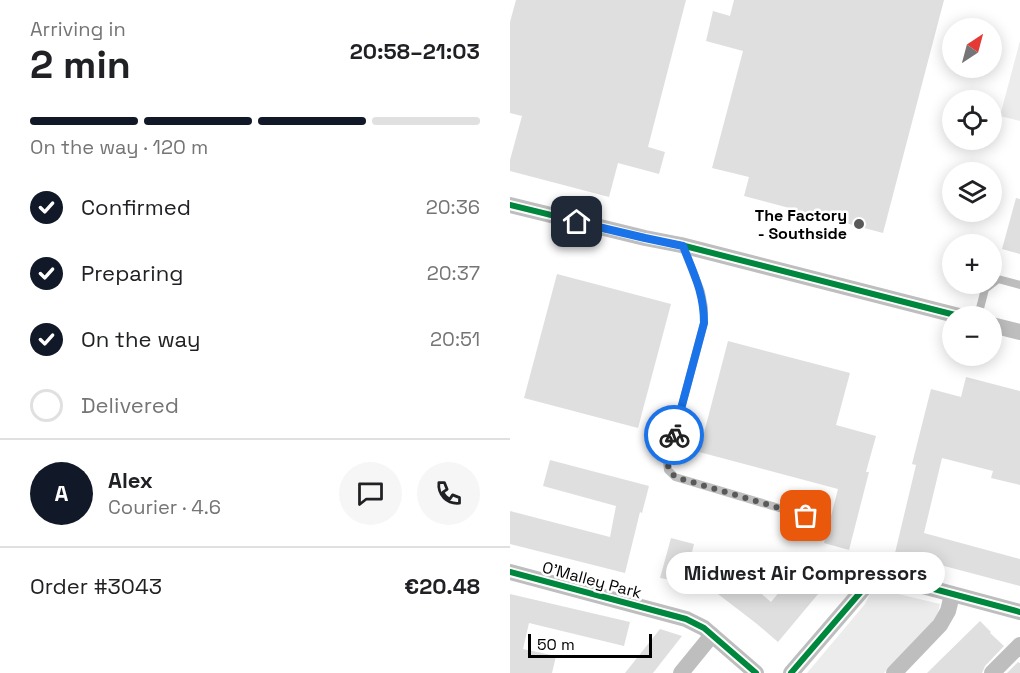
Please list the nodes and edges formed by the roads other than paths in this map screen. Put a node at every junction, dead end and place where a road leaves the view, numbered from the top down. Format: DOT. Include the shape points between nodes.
graph roads {
  1 [pos="510,205"];
  2 [pos="683,246"];
  3 [pos="1020,285"];
  4 [pos="981,306"];
  5 [pos="942,312"];
  6 [pos="1002,328"];
  7 [pos="1020,333"];
  8 [pos="806,516"];
  9 [pos="510,572"];
  10 [pos="952,595"];
  11 [pos="1020,612"];
  12 [pos="712,635"];
  13 [pos="1020,645"];
  14 [pos="681,673"];
  15 [pos="756,673"];
  16 [pos="790,673"];
  17 [pos="894,673"];
  18 [pos="992,673"];
  1 -- 2 [label="street"];
  2 -- 5 [label="street"];
  2 -- 8 [label="lane" via="701,292 704,323 667,461 669,470 675,477"];
  3 -- 4 [label="lane" via="998,279 985,289"];
  6 -- 7 [label="street"];
  9 -- 12 [label="street, O'Malley Park" via="686,619"];
  10 -- 11 [label="street"];
  10 -- 16 [label="street" via="879,576 871,580"];
  10 -- 17 [label="street" via="940,626"];
  12 -- 14 [label="street"];
  12 -- 15 [label="street, O'Malley Park"];
  13 -- 18 [label="street"];
}
